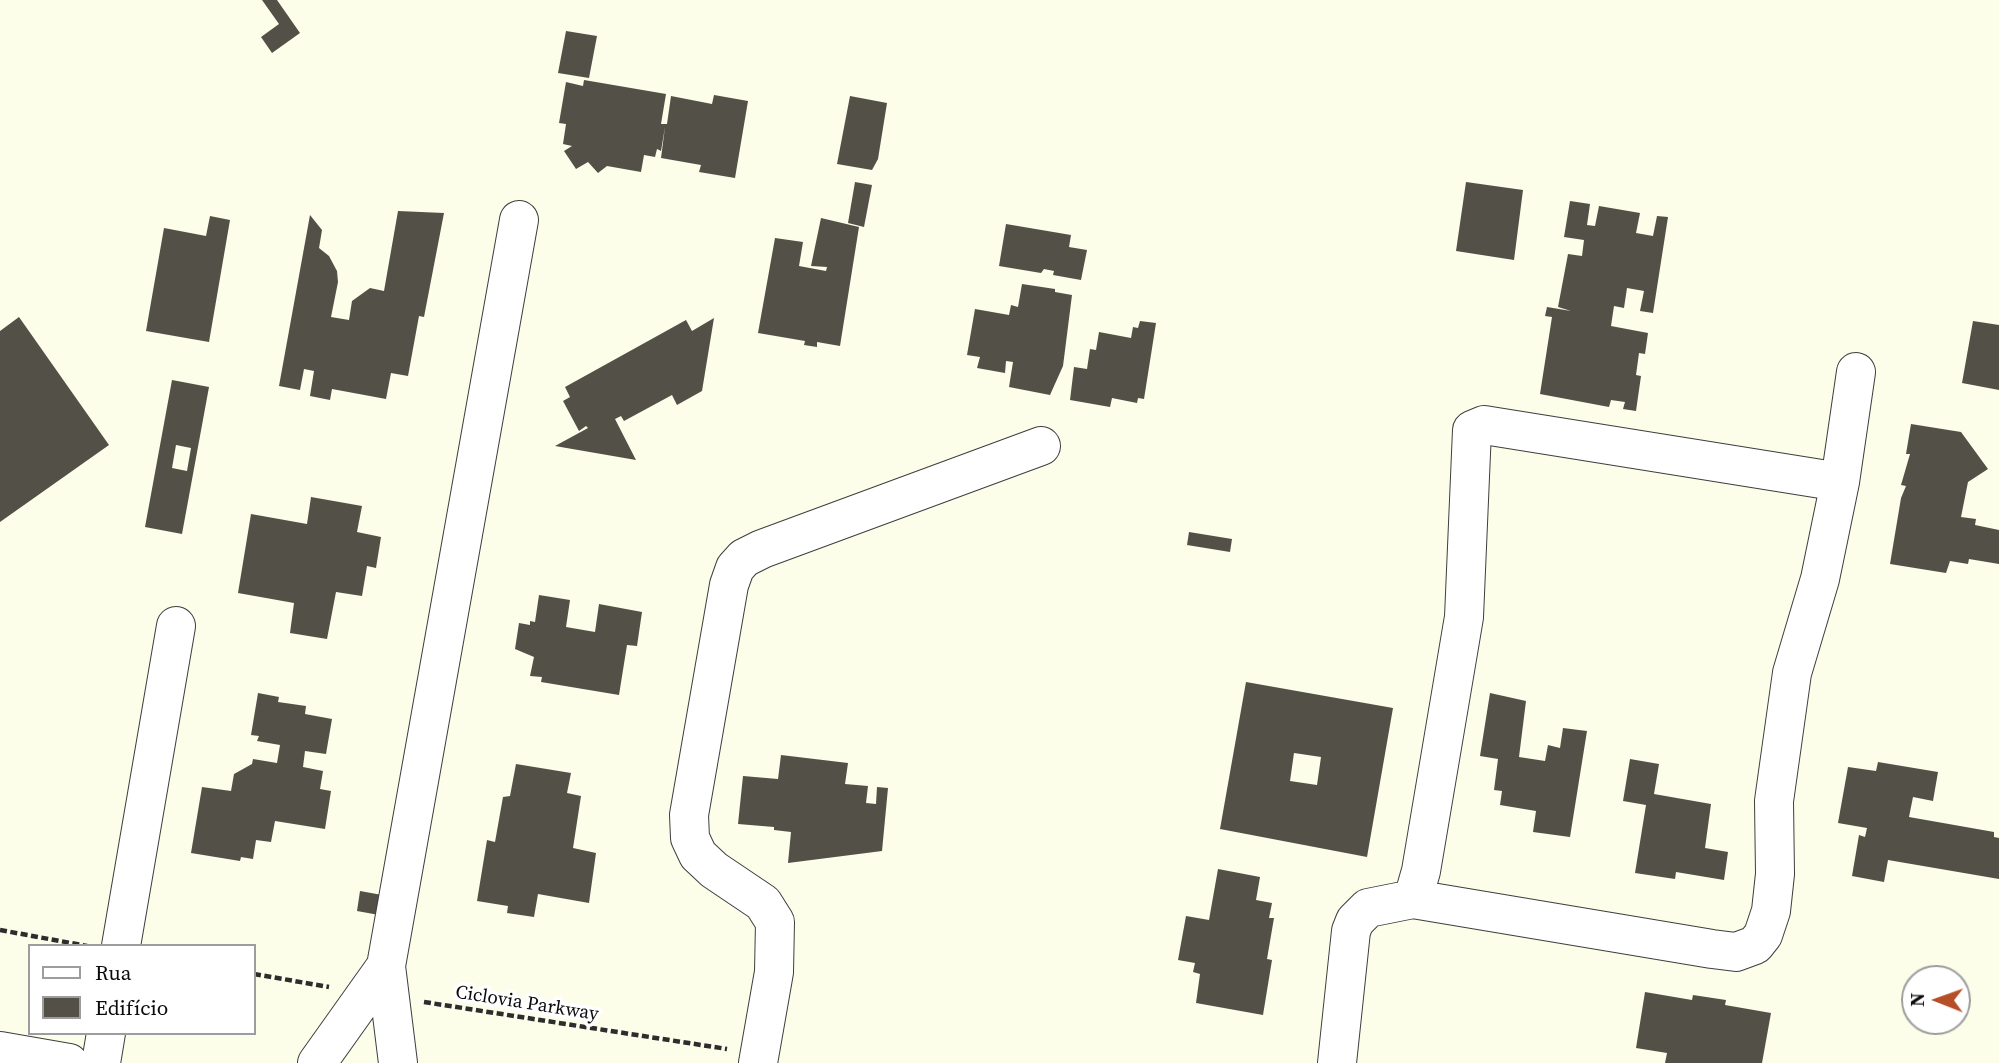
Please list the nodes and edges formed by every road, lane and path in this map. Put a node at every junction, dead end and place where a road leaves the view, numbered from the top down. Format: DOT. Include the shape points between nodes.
graph roads {
  1 [pos="519,220"];
  2 [pos="1856,372"];
  3 [pos="1041,446"];
  4 [pos="1840,482"];
  5 [pos="176,626"];
  6 [pos="1413,899"];
  7 [pos="0,930"];
  8 [pos="77,944"];
  9 [pos="121,944"];
  10 [pos="256,974"];
  11 [pos="380,985"];
  12 [pos="106,1035"];
  13 [pos="0,1051"];
  14 [pos="759,1058"];
  15 [pos="69,1063"];
  16 [pos="101,1063"];
  17 [pos="317,1063"];
  18 [pos="397,1063"];
  19 [pos="1337,1063"];
  1 -- 11 [label="street"];
  2 -- 4 [label="street"];
  3 -- 14 [label="street" via="762,549 735,568 690,838 698,855 763,903 775,922 774,972"];
  4 -- 6 [label="street" via="1820,579 1792,673 1774,801 1771,911 1755,945 1736,952 1712,950"];
  4 -- 6 [label="street" via="1484,425 1472,430 1464,617"];
  5 -- 9 [label="street"];
  6 -- 19 [label="street" via="1368,908 1355,921"];
  7 -- 8 [label="path"];
  10 -- 11 [label="path, Ciclovia Parkway"];
  11 -- 14 [label="path, Ciclovia Parkway"];
  11 -- 17 [label="street"];
  11 -- 18 [label="street"];
  12 -- 16 [label="street"];
  13 -- 15 [label="street"];
}
